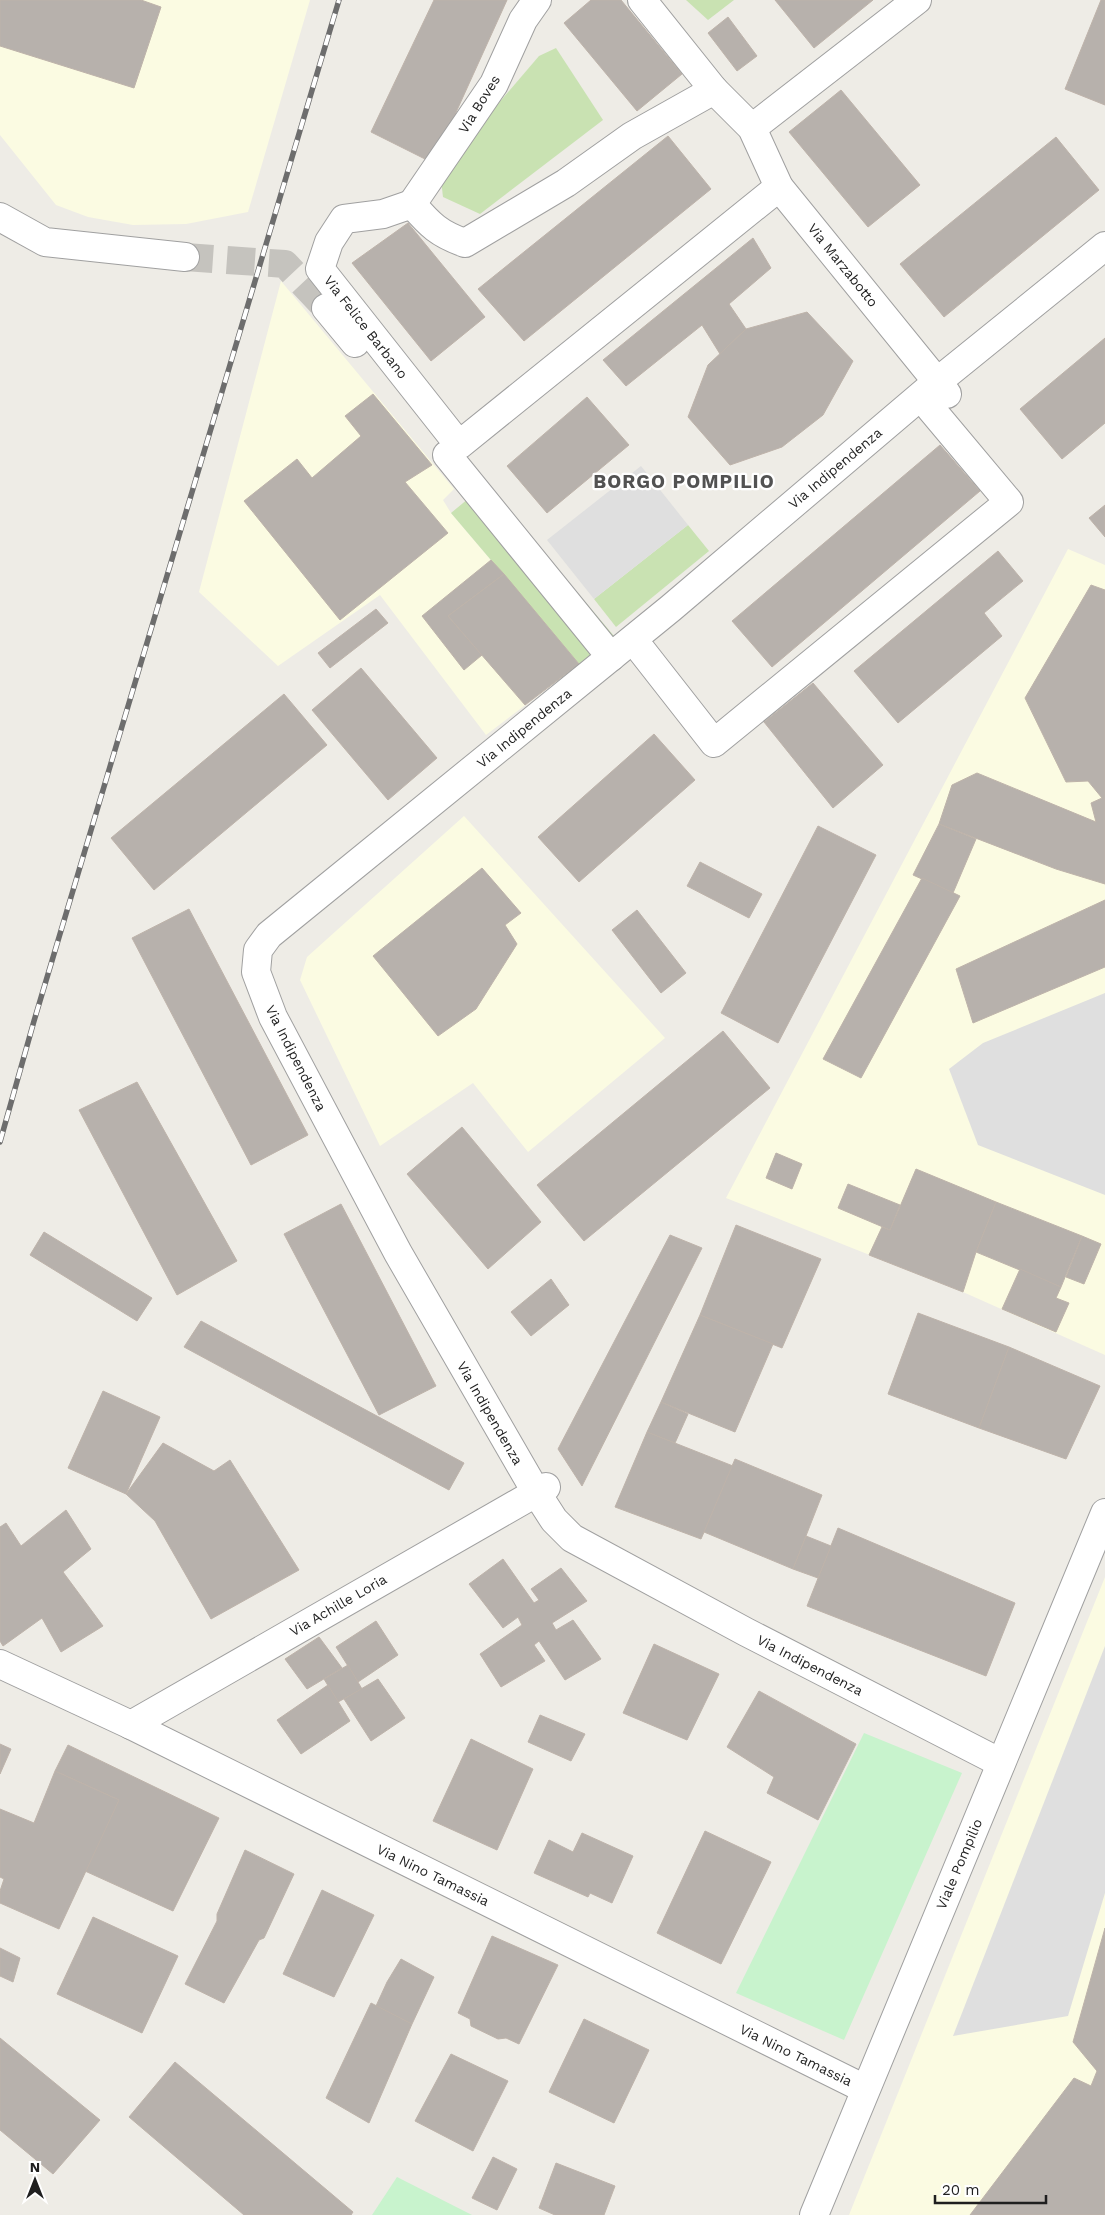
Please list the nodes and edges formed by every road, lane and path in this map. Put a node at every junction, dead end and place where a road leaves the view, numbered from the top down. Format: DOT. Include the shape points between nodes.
graph roads {
  1 [pos="537,0"];
  2 [pos="642,0"];
  3 [pos="917,0"];
  4 [pos="714,90"];
  5 [pos="752,128"];
  6 [pos="779,187"];
  7 [pos="412,204"];
  8 [pos="0,217"];
  9 [pos="1105,246"];
  10 [pos="185,257"];
  11 [pos="1105,263"];
  12 [pos="326,308"];
  13 [pos="938,395"];
  14 [pos="453,450"];
  15 [pos="642,651"];
  16 [pos="611,657"];
  17 [pos="541,1490"];
  18 [pos="1105,1512"];
  19 [pos="0,1664"];
  20 [pos="131,1725"];
  21 [pos="1004,1756"];
  22 [pos="865,2089"];
  23 [pos="814,2215"];
  1 -- 7 [label="street, Via Boves" via="523,20 494,84"];
  2 -- 4 [label="street, Via Marzabotto"];
  3 -- 5 [label="street"];
  4 -- 5 [label="street, Via Marzabotto"];
  4 -- 7 [label="street" via="632,136 566,183 465,243 444,236"];
  5 -- 6 [label="street, Via Marzabotto"];
  6 -- 13 [label="street, Via Marzabotto"];
  6 -- 14 [label="street"];
  7 -- 14 [label="street, Via Felice Barbano" via="384,214 344,219 329,242 320,269"];
  8 -- 10 [label="street" via="45,242"];
  9 -- 13 [label="street, Via Indipendenza"];
  11 -- 13 [label="street, Via Indipendenza"];
  12 -- 14 [label="street"];
  13 -- 15 [label="street, Via Indipendenza"];
  13 -- 15 [label="street, Via Marzabotto" via="1009,502 714,743"];
  13 -- 16 [label="street, Via Indipendenza"];
  14 -- 16 [label="street"];
  15 -- 17 [label="street, Via Indipendenza" via="270,953 271,979 377,1191"];
  16 -- 17 [label="street, Via Indipendenza" via="269,935 258,950 256,972 272,1016 398,1253"];
  17 -- 20 [label="street, Via Achille Loria"];
  17 -- 21 [label="street, Via Indipendenza" via="580,1527"];
  18 -- 21 [label="street, Viale Pompilio"];
  19 -- 20 [label="street, Via Nino Tamassia"];
  20 -- 22 [label="street, Via Nino Tamassia"];
  21 -- 22 [label="street, Viale Pompilio"];
  22 -- 23 [label="street, Viale Pompilio"];
}
